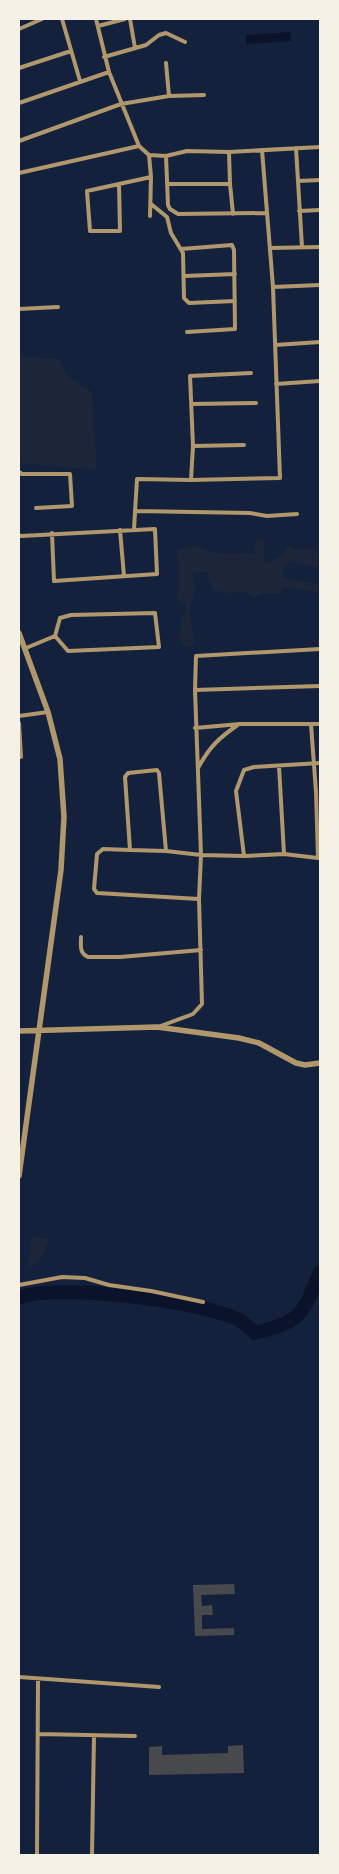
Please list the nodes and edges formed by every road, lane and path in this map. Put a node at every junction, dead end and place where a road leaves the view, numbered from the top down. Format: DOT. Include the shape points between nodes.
graph roads {
  1 [pos="42,19"];
  2 [pos="62,19"];
  3 [pos="96,19"];
  4 [pos="125,19"];
  5 [pos="130,19"];
  6 [pos="98,26"];
  7 [pos="19,29"];
  8 [pos="185,42"];
  9 [pos="135,48"];
  10 [pos="71,51"];
  11 [pos="104,57"];
  12 [pos="166,63"];
  13 [pos="19,68"];
  14 [pos="109,72"];
  15 [pos="80,81"];
  16 [pos="204,95"];
  17 [pos="169,96"];
  18 [pos="19,103"];
  19 [pos="121,104"];
  20 [pos="19,141"];
  21 [pos="139,146"];
  22 [pos="320,147"];
  23 [pos="296,148"];
  24 [pos="262,150"];
  25 [pos="229,152"];
  26 [pos="149,155"];
  27 [pos="166,156"];
  28 [pos="19,173"];
  29 [pos="151,177"];
  30 [pos="320,180"];
  31 [pos="298,182"];
  32 [pos="119,184"];
  33 [pos="168,184"];
  34 [pos="230,184"];
  35 [pos="151,204"];
  36 [pos="320,210"];
  37 [pos="299,211"];
  38 [pos="266,213"];
  39 [pos="233,214"];
  40 [pos="150,216"];
  41 [pos="302,247"];
  42 [pos="320,247"];
  43 [pos="270,248"];
  44 [pos="181,249"];
  45 [pos="235,274"];
  46 [pos="184,276"];
  47 [pos="320,285"];
  48 [pos="273,287"];
  49 [pos="236,301"];
  50 [pos="58,307"];
  51 [pos="19,309"];
  52 [pos="187,332"];
  53 [pos="320,342"];
  54 [pos="275,345"];
  55 [pos="251,373"];
  56 [pos="320,381"];
  57 [pos="276,384"];
  58 [pos="192,404"];
  59 [pos="256,404"];
  60 [pos="244,445"];
  61 [pos="193,446"];
  62 [pos="19,472"];
  63 [pos="191,480"];
  64 [pos="36,508"];
  65 [pos="136,511"];
  66 [pos="297,514"];
  67 [pos="120,530"];
  68 [pos="134,530"];
  69 [pos="52,533"];
  70 [pos="19,535"];
  71 [pos="124,576"];
  72 [pos="19,633"];
  73 [pos="55,636"];
  74 [pos="26,648"];
  75 [pos="320,649"];
  76 [pos="320,686"];
  77 [pos="194,690"];
  78 [pos="48,712"];
  79 [pos="19,716"];
  80 [pos="19,723"];
  81 [pos="240,724"];
  82 [pos="311,724"];
  83 [pos="320,724"];
  84 [pos="195,728"];
  85 [pos="21,757"];
  86 [pos="320,763"];
  87 [pos="315,764"];
  88 [pos="279,766"];
  89 [pos="197,768"];
  90 [pos="318,792"];
  91 [pos="130,850"];
  92 [pos="166,851"];
  93 [pos="284,854"];
  94 [pos="201,855"];
  95 [pos="244,856"];
  96 [pos="199,899"];
  97 [pos="81,937"];
  98 [pos="201,950"];
  99 [pos="156,1027"];
  100 [pos="40,1029"];
  101 [pos="19,1030"];
  102 [pos="320,1063"];
  103 [pos="19,1176"];
  104 [pos="19,1285"];
  105 [pos="203,1302"];
  106 [pos="19,1677"];
  107 [pos="38,1679"];
  108 [pos="159,1687"];
  109 [pos="39,1734"];
  110 [pos="94,1736"];
  111 [pos="135,1736"];
  112 [pos="37,1855"];
  113 [pos="92,1855"];
  1 -- 7 [label="street"];
  2 -- 10 [label="street"];
  3 -- 6 [label="street"];
  4 -- 6 [label="street"];
  5 -- 9 [label="street"];
  6 -- 11 [label="street"];
  8 -- 9 [label="street" via="166,33 146,45"];
  9 -- 11 [label="street"];
  10 -- 13 [label="street"];
  10 -- 15 [label="street"];
  11 -- 14 [label="street"];
  12 -- 17 [label="street"];
  14 -- 15 [label="street"];
  14 -- 19 [label="street"];
  15 -- 18 [label="street"];
  16 -- 17 [label="street"];
  17 -- 19 [label="street"];
  19 -- 20 [label="street"];
  19 -- 21 [label="street"];
  21 -- 26 [label="street"];
  21 -- 28 [label="street"];
  22 -- 23 [label="street"];
  23 -- 24 [label="street"];
  23 -- 31 [label="street"];
  24 -- 25 [label="street"];
  24 -- 38 [label="street"];
  25 -- 27 [label="street" via="187,151"];
  25 -- 34 [label="street"];
  26 -- 27 [label="street"];
  26 -- 29 [label="street"];
  27 -- 33 [label="street"];
  29 -- 32 [label="street"];
  29 -- 35 [label="street"];
  30 -- 31 [label="street"];
  31 -- 37 [label="street"];
  32 -- 32 [label="street" via="120,231 90,231 87,190"];
  33 -- 34 [label="street"];
  33 -- 39 [label="street" via="168,205 178,214"];
  34 -- 39 [label="street"];
  35 -- 40 [label="street"];
  35 -- 44 [label="street" via="167,217 171,233"];
  36 -- 37 [label="street"];
  37 -- 41 [label="street"];
  38 -- 39 [label="street"];
  38 -- 43 [label="street"];
  41 -- 42 [label="street"];
  41 -- 43 [label="street"];
  43 -- 48 [label="street"];
  44 -- 45 [label="street" via="232,245"];
  44 -- 46 [label="street"];
  45 -- 46 [label="street"];
  45 -- 49 [label="street"];
  46 -- 49 [label="street" via="184,298 189,302"];
  47 -- 48 [label="street"];
  48 -- 54 [label="street"];
  49 -- 52 [label="street" via="235,329"];
  50 -- 51 [label="street"];
  53 -- 54 [label="street"];
  54 -- 57 [label="street"];
  55 -- 58 [label="street" via="190,376"];
  56 -- 57 [label="street"];
  57 -- 63 [label="street" via="280,478"];
  58 -- 59 [label="street"];
  58 -- 61 [label="street"];
  60 -- 61 [label="street"];
  61 -- 63 [label="street"];
  62 -- 64 [label="street" via="70,474 72,506"];
  63 -- 65 [label="street" via="137,478"];
  65 -- 66 [label="street" via="250,513 267,516"];
  65 -- 68 [label="street"];
  67 -- 68 [label="street"];
  67 -- 69 [label="street"];
  67 -- 71 [label="street"];
  68 -- 71 [label="street" via="155,529 157,574"];
  69 -- 70 [label="street"];
  69 -- 71 [label="street" via="54,581"];
  72 -- 74 [label="street"];
  73 -- 73 [label="street" via="60,618 71,615 155,612 159,647 68,652"];
  73 -- 74 [label="street"];
  74 -- 78 [label="street"];
  75 -- 77 [label="street" via="196,656"];
  76 -- 77 [label="street"];
  77 -- 84 [label="street"];
  78 -- 79 [label="street"];
  78 -- 100 [label="street" via="60,759 64,816 61,870"];
  80 -- 85 [label="street"];
  81 -- 82 [label="street"];
  81 -- 84 [label="street"];
  81 -- 89 [label="street" via="208,749"];
  82 -- 83 [label="street"];
  82 -- 87 [label="street"];
  84 -- 89 [label="street"];
  86 -- 87 [label="street"];
  87 -- 88 [label="street"];
  87 -- 90 [label="street"];
  88 -- 93 [label="street"];
  88 -- 95 [label="street" via="244,770 236,791"];
  89 -- 94 [label="street"];
  90 -- 93 [label="street" via="318,858"];
  91 -- 92 [label="street"];
  91 -- 92 [label="street" via="125,777 128,773 156,770 159,773"];
  91 -- 96 [label="street" via="103,849 97,854 94,889 97,893"];
  92 -- 94 [label="street"];
  93 -- 95 [label="street"];
  94 -- 95 [label="street"];
  94 -- 96 [label="street"];
  96 -- 98 [label="street"];
  97 -- 98 [label="street" via="80,950 88,957"];
  98 -- 99 [label="street" via="202,1004 193,1014"];
  99 -- 100 [label="street"];
  99 -- 102 [label="street" via="239,1038 259,1043 296,1063"];
  100 -- 101 [label="street"];
  100 -- 103 [label="street"];
  104 -- 105 [label="street" via="62,1277 85,1278 109,1285"];
  106 -- 107 [label="street"];
  107 -- 108 [label="street"];
  107 -- 109 [label="street"];
  109 -- 110 [label="street"];
  109 -- 112 [label="street"];
  110 -- 111 [label="street"];
  110 -- 113 [label="street"];
}
